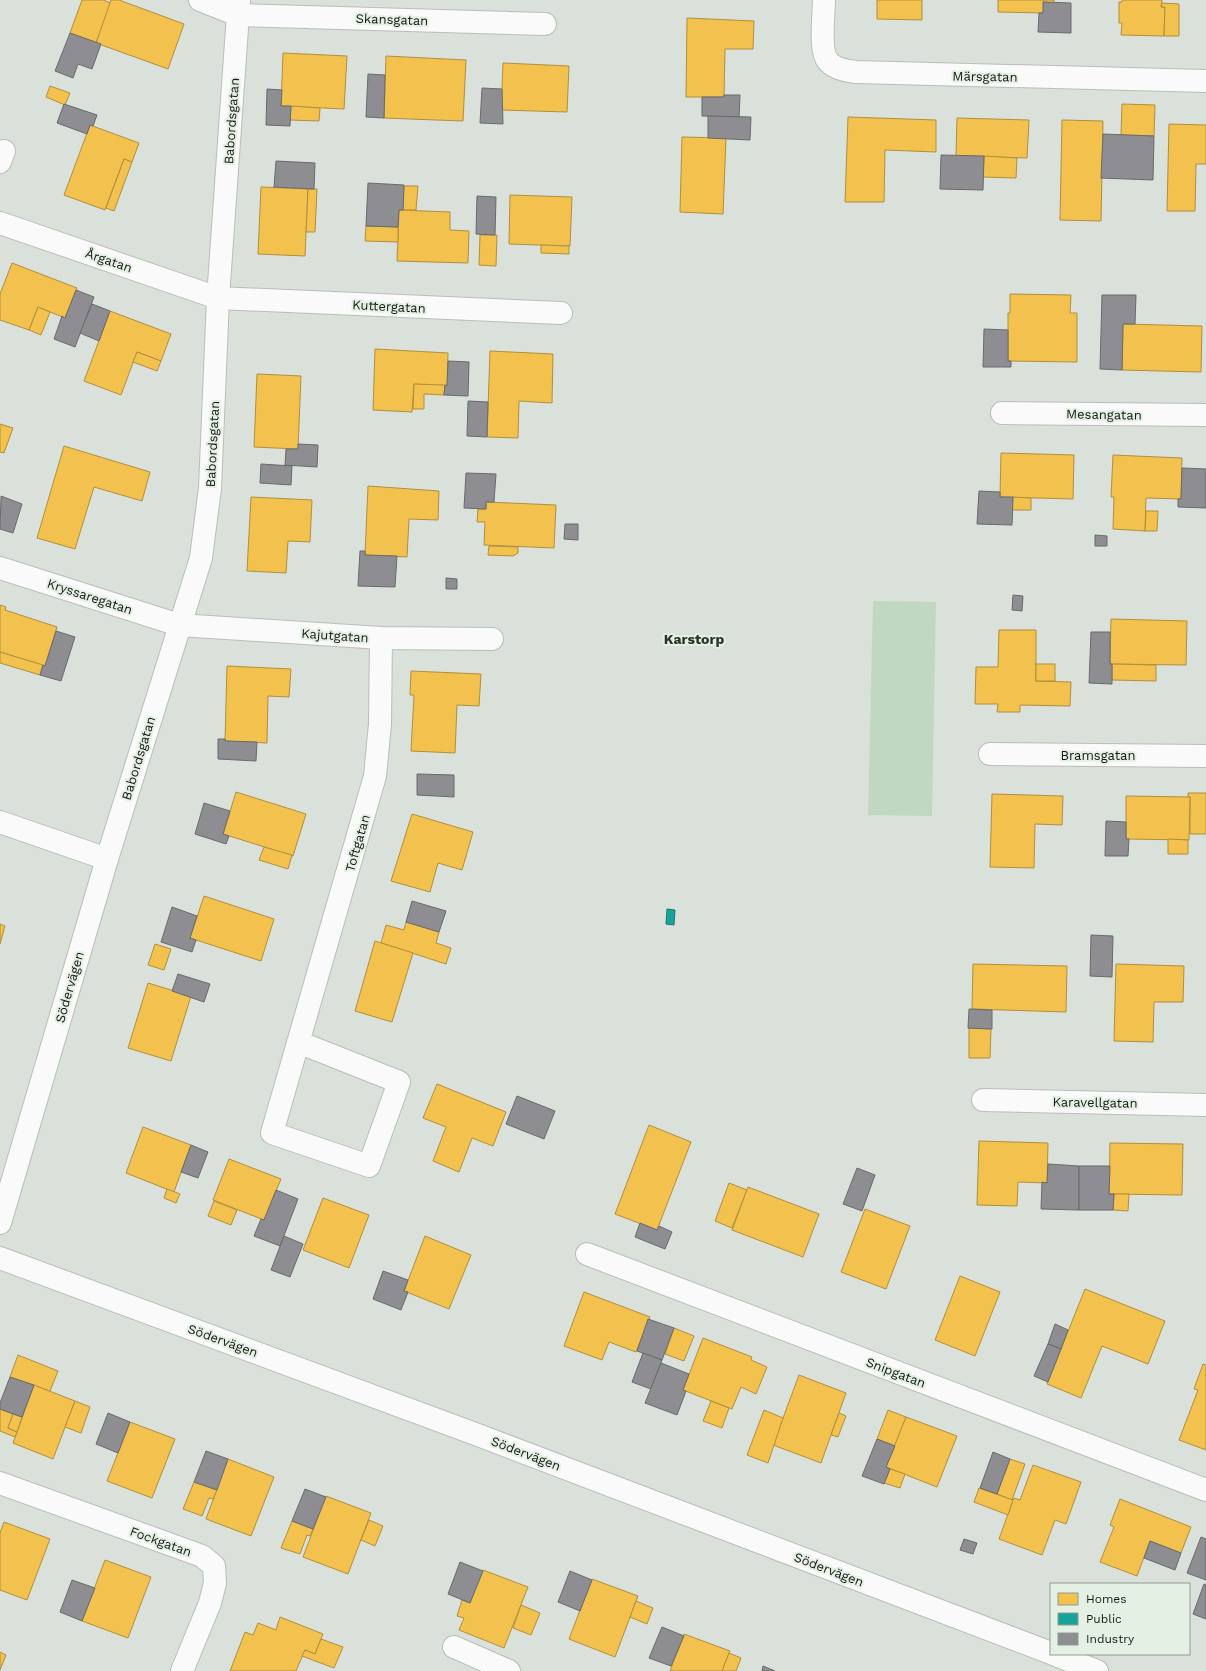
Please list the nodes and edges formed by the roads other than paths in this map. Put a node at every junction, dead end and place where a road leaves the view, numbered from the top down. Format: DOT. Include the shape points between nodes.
graph roads {
  1 [pos="200,0"];
  2 [pos="824,0"];
  3 [pos="239,8"];
  4 [pos="545,24"];
  5 [pos="1206,81"];
  6 [pos="0,223"];
  7 [pos="218,298"];
  8 [pos="561,313"];
  9 [pos="1002,413"];
  10 [pos="1206,415"];
  11 [pos="0,568"];
  12 [pos="179,625"];
  13 [pos="380,638"];
  14 [pos="492,639"];
  15 [pos="990,754"];
  16 [pos="1206,756"];
  17 [pos="0,822"];
  18 [pos="107,859"];
  19 [pos="298,1042"];
  20 [pos="983,1100"];
  21 [pos="1206,1105"];
  22 [pos="0,1223"];
  23 [pos="587,1254"];
  24 [pos="0,1258"];
  25 [pos="0,1483"];
  26 [pos="1206,1490"];
  27 [pos="454,1647"];
  28 [pos="1050,1653"];
  29 [pos="1055,1655"];
  30 [pos="182,1671"];
  31 [pos="509,1671"];
  32 [pos="1097,1671"];
  1 -- 3 [label="street"];
  2 -- 5 [label="street, Märsgatan" via="824,50 828,62 842,70"];
  3 -- 4 [label="street, Skansgatan"];
  3 -- 7 [label="street, Babordsgatan"];
  6 -- 7 [label="street, Årgatan"];
  7 -- 8 [label="street, Kuttergatan"];
  7 -- 12 [label="street, Babordsgatan" via="209,496 201,558"];
  9 -- 10 [label="street, Mesangatan"];
  11 -- 12 [label="street, Kryssaregatan"];
  12 -- 13 [label="street, Kajutgatan"];
  12 -- 18 [label="street, Babordsgatan"];
  13 -- 14 [label="street, Kajutgatan"];
  13 -- 19 [label="street, Toftgatan" via="380,724 375,776"];
  15 -- 16 [label="street, Bramsgatan"];
  17 -- 18 [label="street"];
  18 -- 22 [label="street, Södervägen"];
  19 -- 19 [label="street, Toftgatan" via="399,1082 369,1166 272,1133"];
  20 -- 21 [label="street, Karavellgatan"];
  23 -- 26 [label="street, Snipgatan"];
  24 -- 28 [label="street, Södervägen" via="493,1440"];
  25 -- 30 [label="street, Fockgatan" via="202,1556 214,1566 215,1583 210,1603"];
  27 -- 31 [label="street"];
  29 -- 32 [label="street, Södervägen"];
}
